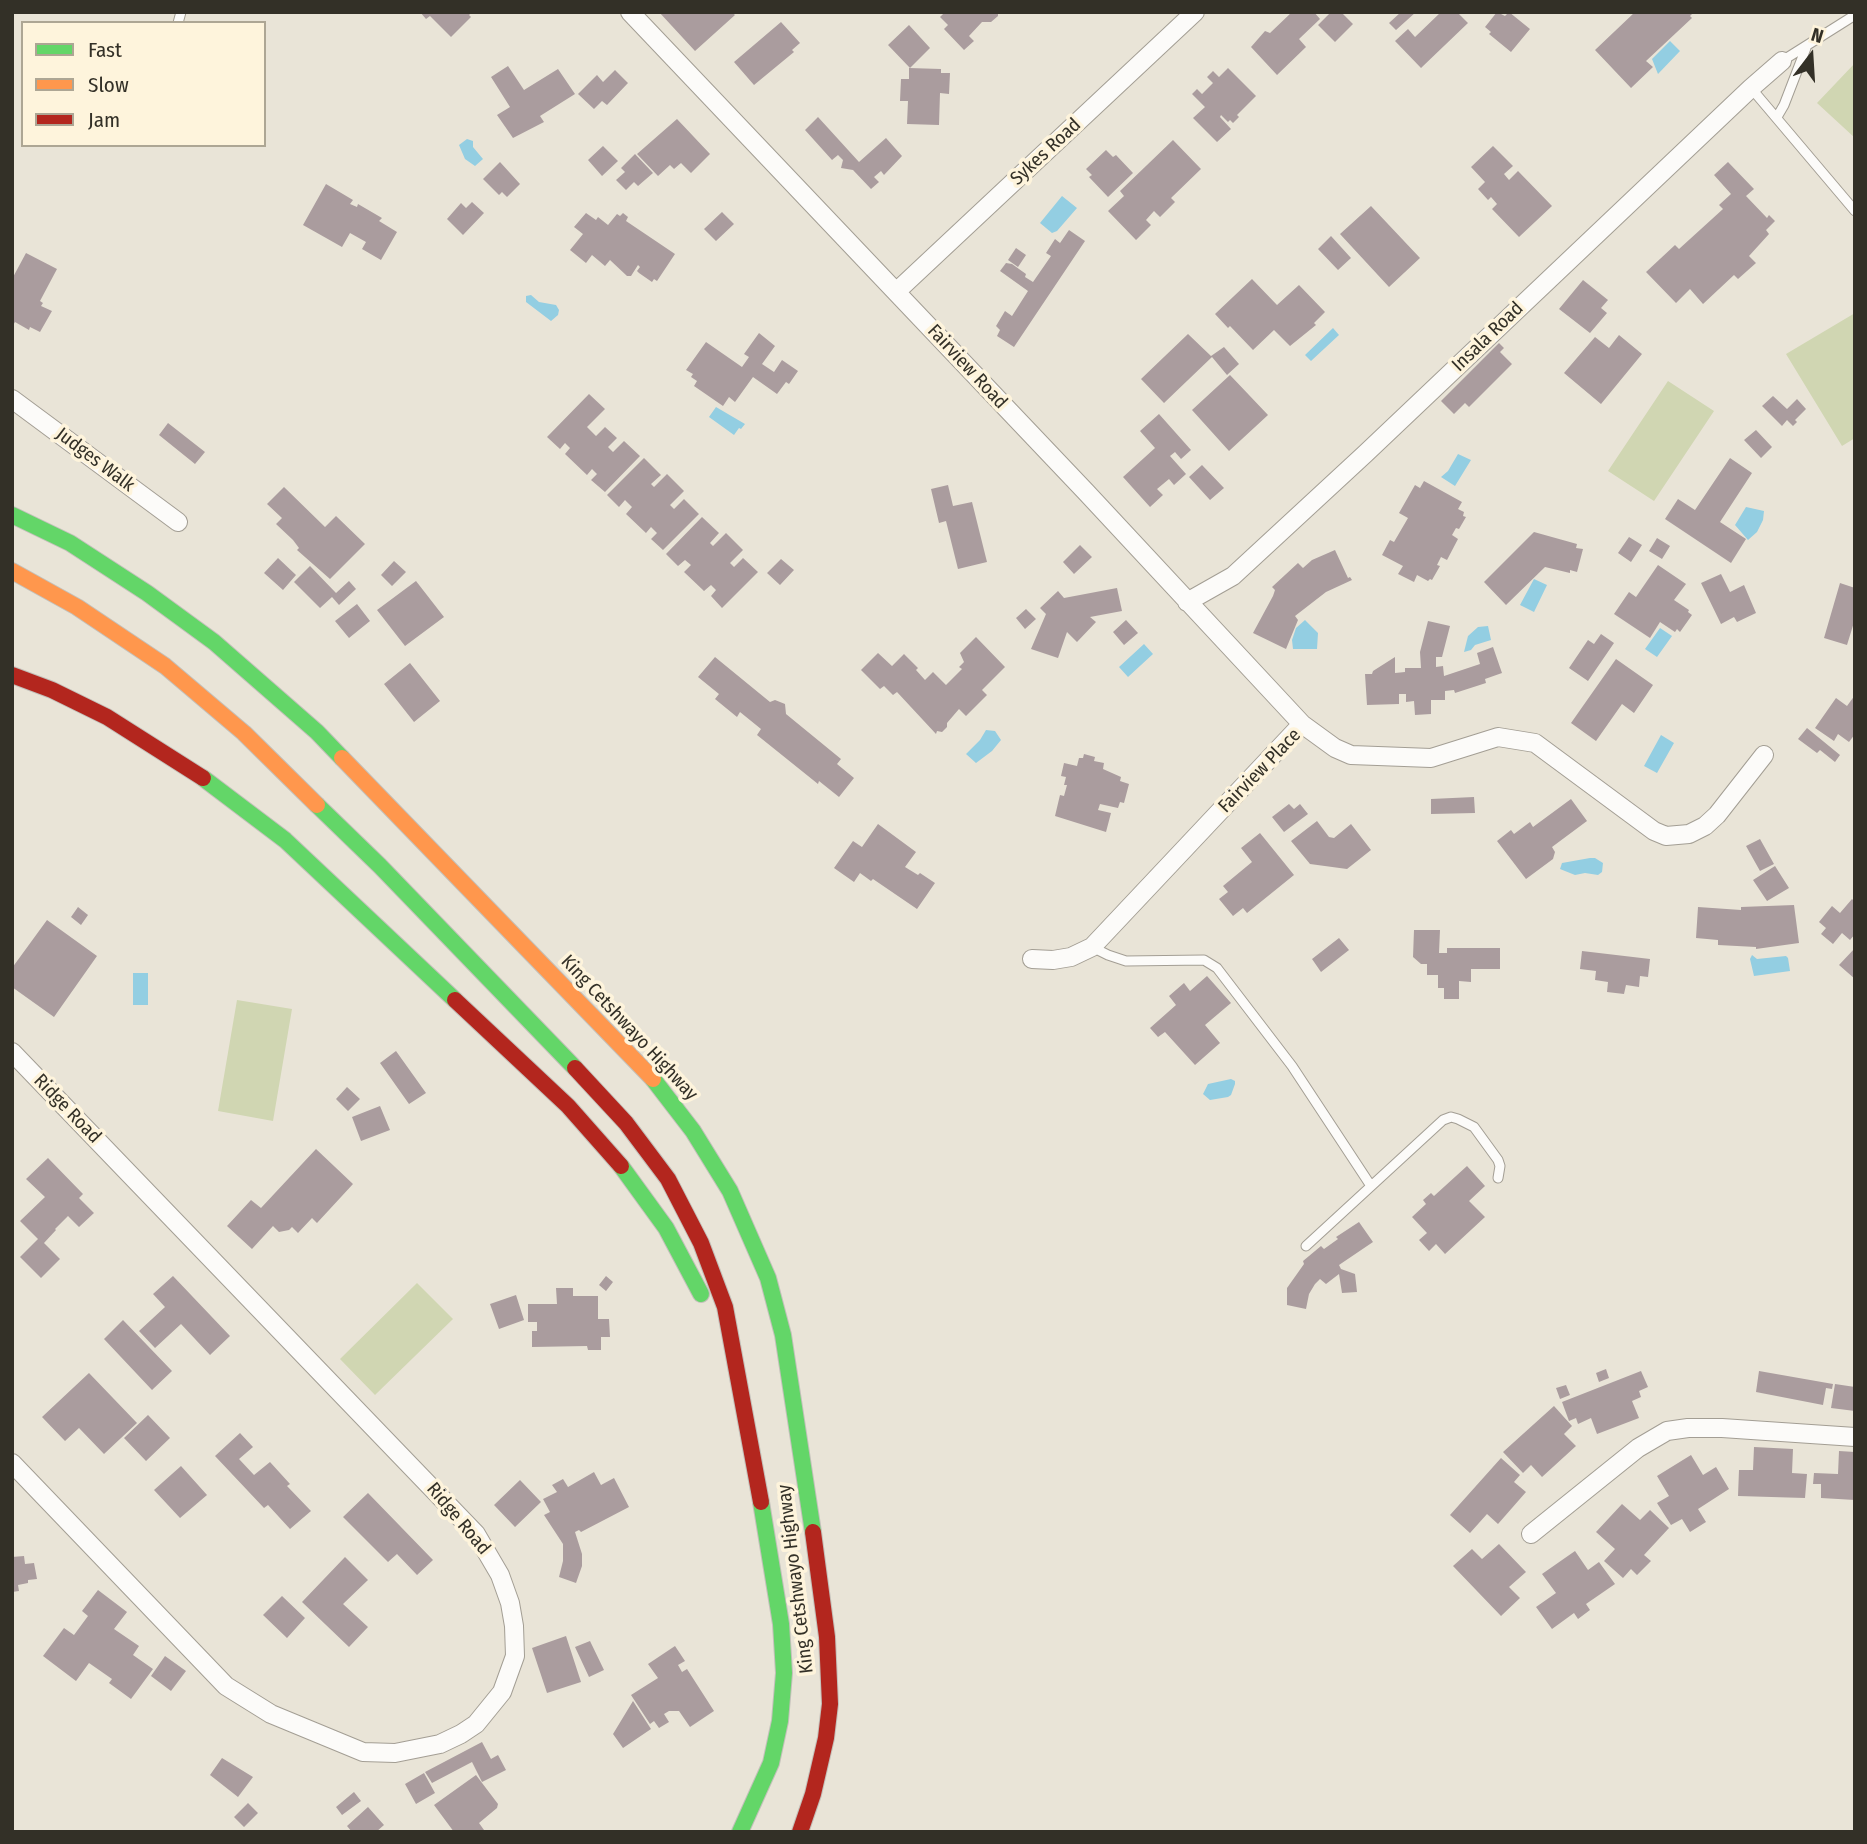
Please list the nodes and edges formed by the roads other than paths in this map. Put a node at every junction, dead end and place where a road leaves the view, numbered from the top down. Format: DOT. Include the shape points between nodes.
graph roads {
  1 [pos="630,12"];
  2 [pos="1195,12"];
  3 [pos="1855,15"];
  4 [pos="1806,48"];
  5 [pos="1782,61"];
  6 [pos="1751,89"];
  7 [pos="1776,117"];
  8 [pos="1855,211"];
  9 [pos="897,292"];
  10 [pos="12,399"];
  11 [pos="12,515"];
  12 [pos="178,522"];
  13 [pos="12,571"];
  14 [pos="1187,602"];
  15 [pos="12,675"];
  16 [pos="1302,724"];
  17 [pos="1763,755"];
  18 [pos="1092,947"];
  19 [pos="1032,959"];
  20 [pos="12,1052"];
  21 [pos="1498,1178"];
  22 [pos="1371,1186"];
  23 [pos="1306,1246"];
  24 [pos="737,1371"];
  25 [pos="1855,1437"];
  26 [pos="12,1463"];
  27 [pos="1531,1534"];
  28 [pos="740,1832"];
  29 [pos="800,1832"];
  1 -- 9 [label="street, Fairview Road"];
  2 -- 9 [label="street, Sykes Road"];
  3 -- 4 [label="lane"];
  4 -- 5 [label="lane"];
  4 -- 7 [label="lane"];
  5 -- 6 [label="street, Insala Road"];
  6 -- 7 [label="lane"];
  6 -- 14 [label="street, Insala Road" via="1246,564"];
  7 -- 8 [label="lane"];
  9 -- 14 [label="street, Fairview Road"];
  10 -- 12 [label="street, Judges Walk"];
  11 -- 29 [label="highway, King Cetshwayo Highway" via="70,543 147,593 214,642 317,732 651,1077 693,1131 730,1191 768,1278 783,1335 827,1637 827,1738"];
  13 -- 24 [label="highway, King Cetshwayo Highway" via="77,607 165,666 244,733 389,875 618,1114 668,1179 701,1243 725,1307"];
  14 -- 16 [label="street, Fairview Road"];
  15 -- 24 [label="highway" via="107,717 215,785 285,839 568,1106 612,1154 666,1228"];
  16 -- 17 [label="street, Fairview Place" via="1351,755 1430,758 1498,737 1535,743 1666,836 1689,834 1705,826"];
  16 -- 18 [label="street, Fairview Place"];
  18 -- 19 [label="street, Fairview Place" via="1071,957"];
  18 -- 22 [label="lane" via="1126,961 1204,960 1217,968 1292,1066"];
  20 -- 26 [label="street, Ridge Road" via="476,1534 500,1575 514,1626 515,1656 502,1692 461,1734 395,1754 363,1752 271,1714 226,1686"];
  21 -- 22 [label="lane" via="1498,1160 1482,1136 1466,1121 1451,1118 1436,1125"];
  22 -- 23 [label="lane"];
  24 -- 28 [label="highway, King Cetshwayo Highway" via="772,1562 784,1673 771,1763"];
  25 -- 27 [label="street" via="1723,1428 1667,1432 1638,1448"];
}
